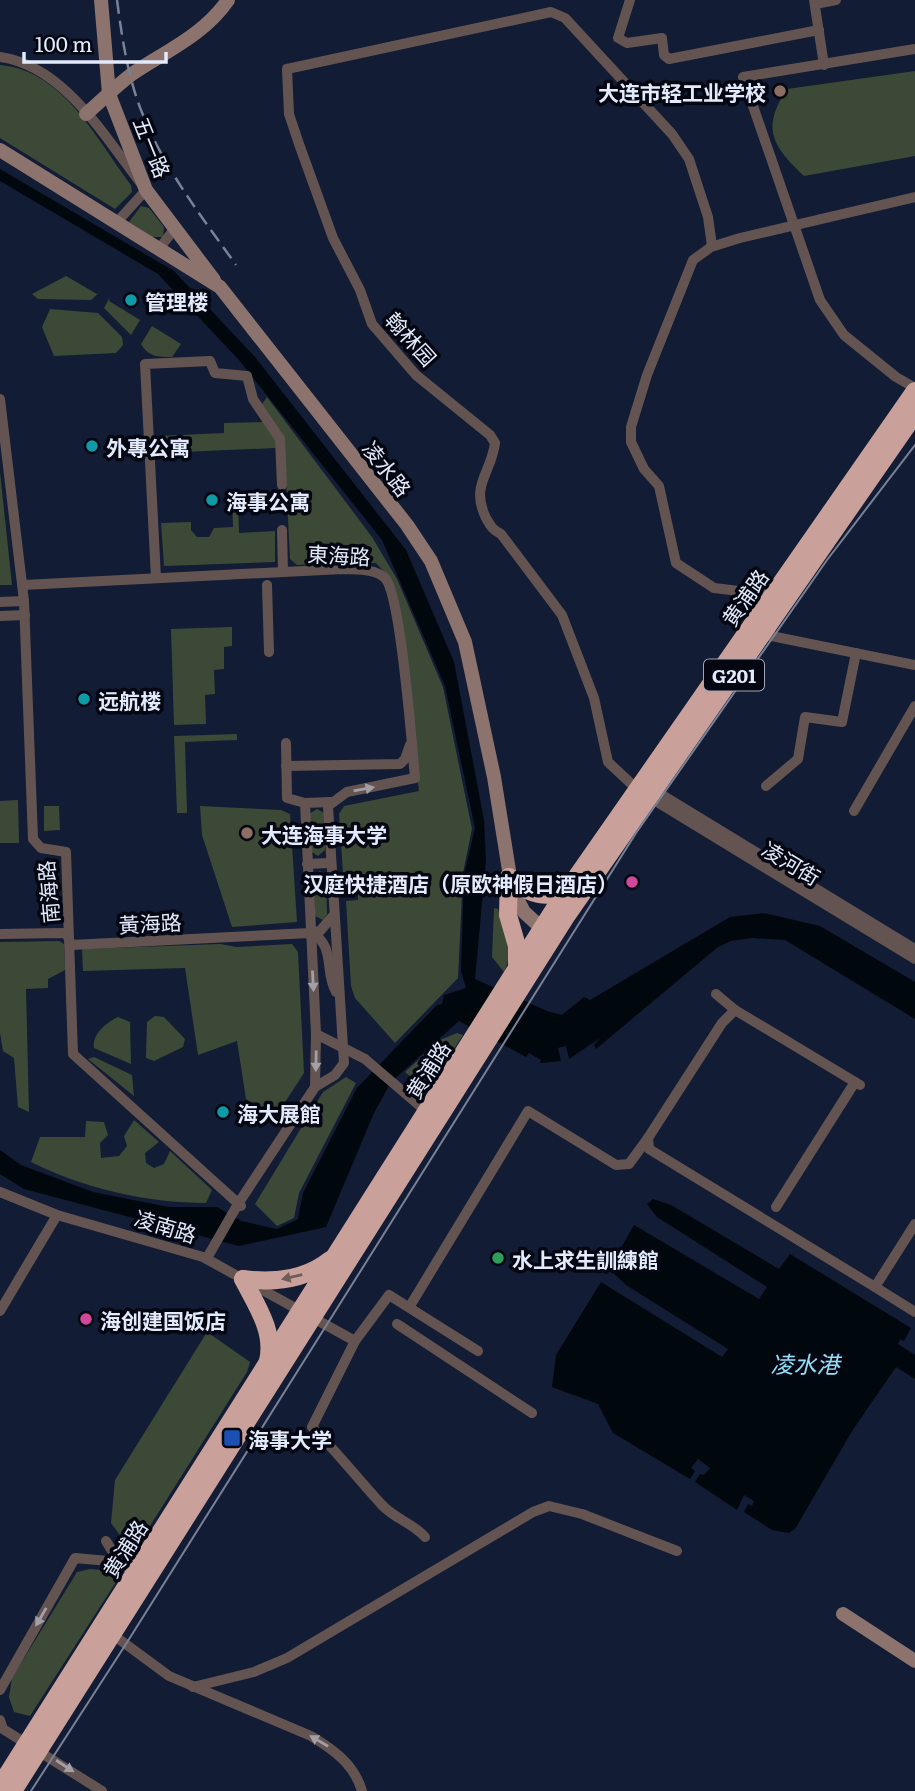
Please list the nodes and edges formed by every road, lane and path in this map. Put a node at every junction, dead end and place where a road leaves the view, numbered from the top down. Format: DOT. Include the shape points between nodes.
graph roads {
  1 [pos="101,0"];
  2 [pos="228,0"];
  3 [pos="630,0"];
  4 [pos="836,0"];
  5 [pos="815,2"];
  6 [pos="819,30"];
  7 [pos="915,49"];
  8 [pos="0,57"];
  9 [pos="824,65"];
  10 [pos="109,94"];
  11 [pos="86,114"];
  12 [pos="0,150"];
  13 [pos="146,190"];
  14 [pos="915,197"];
  15 [pos="117,222"];
  16 [pos="791,224"];
  17 [pos="175,228"];
  18 [pos="712,246"];
  19 [pos="159,249"];
  20 [pos="220,287"];
  21 [pos="915,389"];
  22 [pos="0,399"];
  23 [pos="915,414"];
  24 [pos="282,485"];
  25 [pos="282,530"];
  26 [pos="283,572"];
  27 [pos="156,578"];
  28 [pos="23,585"];
  29 [pos="267,585"];
  30 [pos="773,595"];
  31 [pos="24,601"];
  32 [pos="0,602"];
  33 [pos="25,615"];
  34 [pos="0,616"];
  35 [pos="755,632"];
  36 [pos="269,652"];
  37 [pos="856,653"];
  38 [pos="915,666"];
  39 [pos="915,706"];
  40 [pos="411,738"];
  41 [pos="286,743"];
  42 [pos="286,766"];
  43 [pos="766,786"];
  44 [pos="647,792"];
  45 [pos="331,802"];
  46 [pos="304,803"];
  47 [pos="854,811"];
  48 [pos="330,863"];
  49 [pos="307,864"];
  50 [pos="509,877"];
  51 [pos="571,886"];
  52 [pos="332,917"];
  53 [pos="310,933"];
  54 [pos="0,934"];
  55 [pos="547,934"];
  56 [pos="71,945"];
  57 [pos="915,949"];
  58 [pos="915,959"];
  59 [pos="517,977"];
  60 [pos="716,994"];
  61 [pos="340,999"];
  62 [pos="735,1010"];
  63 [pos="316,1034"];
  64 [pos="480,1039"];
  65 [pos="342,1046"];
  66 [pos="315,1087"];
  67 [pos="427,1112"];
  68 [pos="648,1138"];
  69 [pos="0,1192"];
  70 [pos="776,1207"];
  71 [pos="238,1208"];
  72 [pos="57,1215"];
  73 [pos="915,1224"];
  74 [pos="336,1256"];
  75 [pos="207,1258"];
  76 [pos="243,1279"];
  77 [pos="875,1287"];
  78 [pos="410,1306"];
  79 [pos="0,1311"];
  80 [pos="915,1312"];
  81 [pos="305,1316"];
  82 [pos="397,1324"];
  83 [pos="355,1341"];
  84 [pos="478,1351"];
  85 [pos="267,1364"];
  86 [pos="532,1413"];
  87 [pos="425,1537"];
  88 [pos="106,1541"];
  89 [pos="677,1551"];
  90 [pos="119,1562"];
  91 [pos="135,1573"];
  92 [pos="843,1615"];
  93 [pos="112,1634"];
  94 [pos="915,1661"];
  95 [pos="193,1687"];
  96 [pos="0,1690"];
  97 [pos="0,1720"];
  98 [pos="34,1745"];
  99 [pos="0,1786"];
  100 [pos="13,1791"];
  101 [pos="102,1791"];
  102 [pos="362,1791"];
  1 -- 10 [label="main road, 五一路"];
  2 -- 10 [label="main road" via="184,42"];
  3 -- 6 [label="street" via="618,38 627,43 662,38 669,59"];
  4 -- 5 [label="street"];
  5 -- 6 [label="street"];
  6 -- 9 [label="street"];
  7 -- 9 [label="street"];
  8 -- 11 [label="street" via="30,63 57,80"];
  9 -- 16 [label="street" via="743,77"];
  10 -- 11 [label="main road"];
  10 -- 13 [label="main road, 五一路"];
  11 -- 13 [label="street"];
  12 -- 15 [label="main road, 凌水路"];
  13 -- 15 [label="street"];
  13 -- 17 [label="main road, 五一路"];
  14 -- 16 [label="street"];
  15 -- 19 [label="main road, 凌水路"];
  16 -- 18 [label="street"];
  16 -- 21 [label="street" via="820,300 844,335"];
  17 -- 19 [label="street"];
  17 -- 20 [label="main road, 五一路"];
  18 -- 30 [label="street" via="693,260 635,408 631,442 644,470 659,486 676,563 715,588"];
  18 -- 44 [label="street, 翰林园" via="690,159 565,18 551,12 287,69 289,114 333,238 372,324 416,375 495,443 480,482 481,507 492,529 501,534 562,615 594,698 608,762"];
  19 -- 20 [label="main road, 凌水路"];
  20 -- 50 [label="main road, 凌水路" via="407,525 436,572 465,642 474,678 495,777"];
  21 -- 30 [label="highway, 黄浦路 / G201"];
  22 -- 28 [label="street, 南海路"];
  23 -- 35 [label="highway, 黄浦路 / G201"];
  24 -- 27 [label="street" via="280,439 253,399 247,376 215,373 210,361 145,364"];
  25 -- 26 [label="street"];
  26 -- 27 [label="street, 東海路"];
  26 -- 40 [label="street, 東海路" via="371,570 385,578 399,636"];
  27 -- 28 [label="street, 東海路"];
  28 -- 31 [label="street, 南海路"];
  29 -- 36 [label="street"];
  30 -- 35 [label="highway, 黄浦路 / G201"];
  31 -- 32 [label="street"];
  31 -- 33 [label="street, 南海路"];
  33 -- 34 [label="street"];
  33 -- 56 [label="street, 南海路" via="33,839 41,848 66,852"];
  35 -- 37 [label="street"];
  35 -- 44 [label="highway, 黄浦路 / G201"];
  37 -- 38 [label="street"];
  37 -- 43 [label="street" via="842,722 805,717 798,759"];
  39 -- 47 [label="street"];
  40 -- 42 [label="street" via="400,764"];
  45 -- 40 [label="street, 東海路, one-way" via="347,792 415,778"];
  41 -- 42 [label="street"];
  42 -- 46 [label="street" via="287,798"];
  44 -- 51 [label="highway, 黄浦路 / G201"];
  44 -- 55 [label="highway, 黄浦路 / G201"];
  44 -- 57 [label="street, 凌河街"];
  44 -- 58 [label="street, 凌河街"];
  45 -- 46 [label="street"];
  45 -- 48 [label="street"];
  46 -- 49 [label="street"];
  48 -- 49 [label="street"];
  48 -- 52 [label="street"];
  49 -- 53 [label="street"];
  50 -- 51 [label="highway" via="536,894 555,894"];
  50 -- 55 [label="main road, 凌水路" via="516,901"];
  50 -- 59 [label="highway" via="508,915 519,953"];
  51 -- 55 [label="highway, 黄浦路 / G201"];
  52 -- 53 [label="street" via="320,931"];
  52 -- 61 [label="street"];
  53 -- 56 [label="street, 黃海路"];
  53 -- 61 [label="street" via="326,946 332,985"];
  53 -- 63 [label="street, one-way"];
  54 -- 56 [label="street, 黃海路" via="63,933"];
  55 -- 59 [label="highway, 黄浦路 / G201"];
  56 -- 71 [label="street, 南海路" via="73,1054"];
  59 -- 64 [label="highway, 黄浦路 / G201"];
  60 -- 62 [label="street"];
  61 -- 65 [label="street"];
  62 -- 68 [label="street"];
  62 -- 70 [label="street" via="857,1083"];
  63 -- 65 [label="street"];
  63 -- 66 [label="street, one-way"];
  64 -- 67 [label="highway, 黄浦路 / G201"];
  64 -- 81 [label="highway, 黄浦路 / G201"];
  65 -- 66 [label="street" via="344,1063 335,1075"];
  65 -- 67 [label="street"];
  66 -- 71 [label="street"];
  67 -- 74 [label="highway, 黄浦路 / G201"];
  68 -- 77 [label="street" via="649,1149"];
  68 -- 78 [label="street" via="629,1164 616,1165 528,1111"];
  69 -- 72 [label="street, 凌南路"];
  71 -- 75 [label="street"];
  72 -- 75 [label="street, 凌南路"];
  72 -- 79 [label="street"];
  73 -- 77 [label="street"];
  74 -- 76 [label="highway, one-way" via="298,1277 261,1282"];
  74 -- 81 [label="highway, 黄浦路 / G201"];
  75 -- 76 [label="street, 凌南路"];
  76 -- 81 [label="street, 凌南路"];
  76 -- 85 [label="highway" via="268,1330"];
  77 -- 80 [label="street"];
  78 -- 83 [label="street" via="389,1295"];
  78 -- 84 [label="street"];
  81 -- 83 [label="street, 凌南路"];
  81 -- 85 [label="highway, 黄浦路 / G201"];
  81 -- 93 [label="highway, 黄浦路 / G201"];
  82 -- 86 [label="street"];
  83 -- 87 [label="street" via="312,1427 388,1511 417,1527"];
  85 -- 91 [label="highway, 黄浦路 / G201"];
  88 -- 90 [label="street"];
  89 -- 95 [label="street" via="582,1514 548,1506 287,1658 254,1672"];
  90 -- 91 [label="street"];
  90 -- 96 [label="street, one-way" via="75,1558"];
  91 -- 98 [label="highway, 黄浦路 / G201"];
  92 -- 94 [label="main road"];
  93 -- 95 [label="street" via="169,1676"];
  93 -- 98 [label="highway, 黄浦路 / G201"];
  102 -- 95 [label="street, one-way" via="349,1763 311,1736"];
  97 -- 98 [label="street" via="3,1729"];
  98 -- 99 [label="highway, 黄浦路 / G201"];
  98 -- 100 [label="highway, 黄浦路 / G201"];
  98 -- 101 [label="street, one-way"];
}
